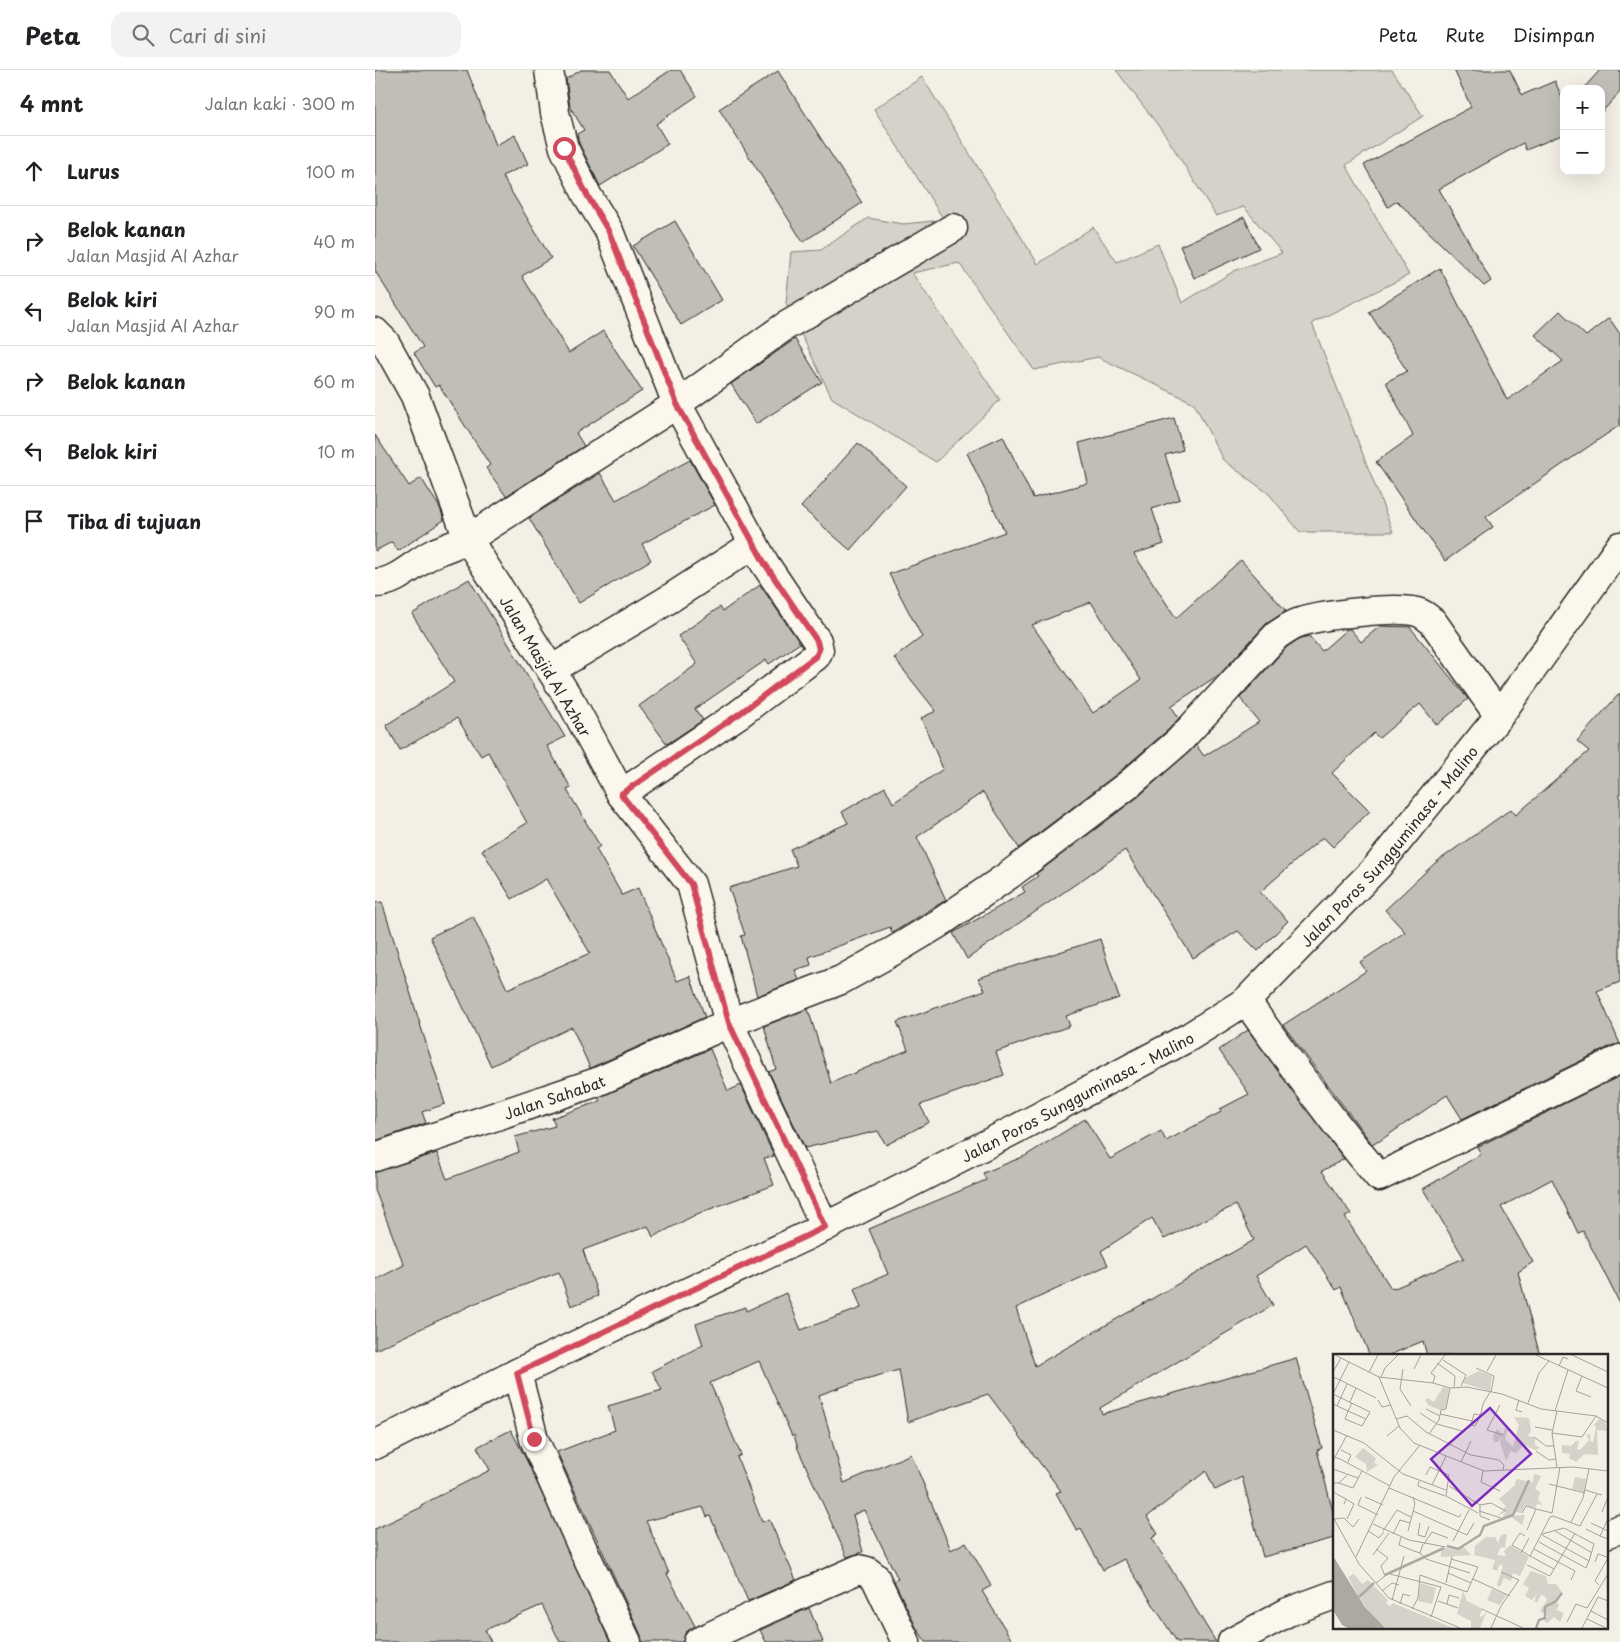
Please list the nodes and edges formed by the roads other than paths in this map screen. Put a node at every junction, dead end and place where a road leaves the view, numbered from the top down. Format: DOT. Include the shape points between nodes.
graph roads {
  1 [pos="549,70"];
  2 [pos="953,228"];
  3 [pos="375,332"];
  4 [pos="677,404"];
  5 [pos="468,539"];
  6 [pos="754,544"];
  7 [pos="1620,546"];
  8 [pos="375,583"];
  9 [pos="551,670"];
  10 [pos="1499,716"];
  11 [pos="621,794"];
  12 [pos="1246,1000"];
  13 [pos="729,1023"];
  14 [pos="1620,1059"];
  15 [pos="375,1157"];
  16 [pos="825,1227"];
  17 [pos="517,1373"];
  18 [pos="375,1445"];
  19 [pos="1620,1530"];
  20 [pos="1607,1534"];
  21 [pos="1333,1595"];
  22 [pos="627,1642"];
  23 [pos="698,1642"];
  24 [pos="906,1642"];
  25 [pos="1232,1642"];
  1 -- 4 [label="street" via="564,148 609,232"];
  2 -- 4 [label="street" via="784,327"];
  3 -- 5 [label="street, Jalan Masjid Al Azhar" via="385,342 415,396"];
  4 -- 5 [label="street"];
  4 -- 6 [label="street"];
  5 -- 8 [label="street" via="433,553 391,580"];
  5 -- 9 [label="street, Jalan Masjid Al Azhar"];
  6 -- 9 [label="street"];
  6 -- 11 [label="street" via="817,641 819,650 816,656 739,714"];
  7 -- 10 [label="street, Jalan Poros Sungguminasa - Malino"];
  9 -- 11 [label="street, Jalan Masjid Al Azhar"];
  10 -- 12 [label="street, Jalan Poros Sungguminasa - Malino" via="1377,867"];
  10 -- 13 [label="street, Jalan Sahabat" via="1433,622 1421,613 1405,610 1326,616 1288,627 1179,741 1128,785 1001,880 938,924 841,980"];
  11 -- 13 [label="street, Jalan Masjid Al Azhar" via="691,884"];
  12 -- 14 [label="street" via="1349,1142 1379,1177"];
  12 -- 16 [label="street, Jalan Poros Sungguminasa - Malino" via="1189,1037"];
  13 -- 15 [label="street, Jalan Sahabat" via="597,1082"];
  13 -- 16 [label="street, Jalan Masjid Al Azhar"];
  16 -- 17 [label="street, Jalan Poros Sungguminasa - Malino"];
  17 -- 18 [label="street, Jalan Poros Sungguminasa - Malino"];
  17 -- 22 [label="street" via="534,1439"];
  19 -- 20 [label="street"];
  21 -- 25 [label="street" via="1288,1612"];
  23 -- 24 [label="street" via="859,1569 875,1578"];
}
